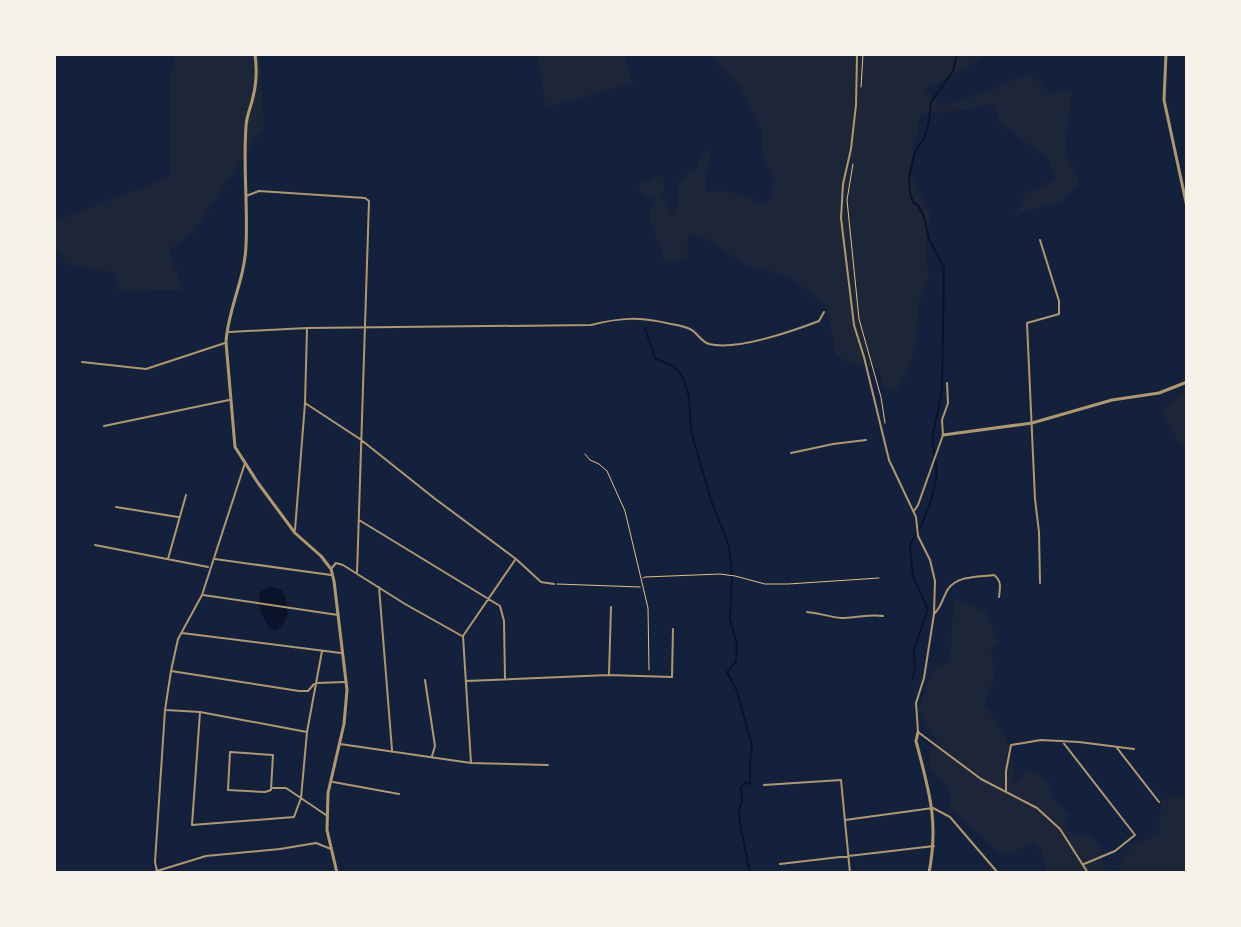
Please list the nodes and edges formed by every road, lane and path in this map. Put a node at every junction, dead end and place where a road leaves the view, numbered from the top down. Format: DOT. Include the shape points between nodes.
graph roads {
  1 [pos="255,54"];
  2 [pos="857,54"];
  3 [pos="863,54"];
  4 [pos="1166,54"];
  5 [pos="861,89"];
  6 [pos="854,157"];
  7 [pos="246,196"];
  8 [pos="1187,207"];
  9 [pos="1040,240"];
  10 [pos="824,312"];
  11 [pos="307,328"];
  12 [pos="363,328"];
  13 [pos="227,332"];
  14 [pos="226,342"];
  15 [pos="82,362"];
  16 [pos="1187,382"];
  17 [pos="947,383"];
  18 [pos="230,400"];
  19 [pos="305,403"];
  20 [pos="1032,423"];
  21 [pos="885,424"];
  22 [pos="104,426"];
  23 [pos="943,435"];
  24 [pos="360,439"];
  25 [pos="866,440"];
  26 [pos="791,453"];
  27 [pos="585,454"];
  28 [pos="245,463"];
  29 [pos="186,495"];
  30 [pos="116,507"];
  31 [pos="913,512"];
  32 [pos="180,517"];
  33 [pos="357,519"];
  34 [pos="295,533"];
  35 [pos="95,545"];
  36 [pos="168,559"];
  37 [pos="213,559"];
  38 [pos="516,559"];
  39 [pos="211,567"];
  40 [pos="331,569"];
  41 [pos="357,574"];
  42 [pos="333,575"];
  43 [pos="879,578"];
  44 [pos="641,580"];
  45 [pos="1040,583"];
  46 [pos="554,584"];
  47 [pos="379,587"];
  48 [pos="643,587"];
  49 [pos="202,595"];
  50 [pos="999,597"];
  51 [pos="488,599"];
  52 [pos="611,607"];
  53 [pos="807,612"];
  54 [pos="934,614"];
  55 [pos="338,615"];
  56 [pos="883,616"];
  57 [pos="673,629"];
  58 [pos="182,633"];
  59 [pos="463,636"];
  60 [pos="322,651"];
  61 [pos="342,653"];
  62 [pos="171,671"];
  63 [pos="609,675"];
  64 [pos="649,676"];
  65 [pos="505,679"];
  66 [pos="425,680"];
  67 [pos="466,681"];
  68 [pos="345,682"];
  69 [pos="315,683"];
  70 [pos="165,710"];
  71 [pos="200,712"];
  72 [pos="307,732"];
  73 [pos="918,732"];
  74 [pos="1062,741"];
  75 [pos="340,744"];
  76 [pos="1116,747"];
  77 [pos="1134,749"];
  78 [pos="392,752"];
  79 [pos="432,758"];
  80 [pos="471,763"];
  81 [pos="548,765"];
  82 [pos="331,781"];
  83 [pos="764,785"];
  84 [pos="272,788"];
  85 [pos="1006,792"];
  86 [pos="399,794"];
  87 [pos="301,798"];
  88 [pos="1159,802"];
  89 [pos="933,808"];
  90 [pos="327,816"];
  91 [pos="845,820"];
  92 [pos="934,846"];
  93 [pos="333,849"];
  94 [pos="848,856"];
  95 [pos="780,864"];
  96 [pos="1083,865"];
  97 [pos="157,872"];
  98 [pos="337,873"];
  99 [pos="850,873"];
  100 [pos="929,873"];
  101 [pos="998,873"];
  102 [pos="1088,873"];
  1 -- 7 [label="street" via="257,73 246,122"];
  2 -- 31 [label="street" via="841,218 854,325 889,460"];
  3 -- 5 [label="path"];
  4 -- 8 [label="street" via="1164,100"];
  6 -- 21 [label="path" via="847,200 859,319"];
  7 -- 12 [label="street" via="259,191 369,201"];
  7 -- 13 [label="street" via="242,277"];
  9 -- 20 [label="street" via="1059,314 1027,323"];
  10 -- 12 [label="street" via="819,321 803,327 722,344 707,343 680,326 619,318 591,325"];
  11 -- 12 [label="street"];
  11 -- 13 [label="street"];
  11 -- 19 [label="street"];
  12 -- 24 [label="street"];
  13 -- 14 [label="street"];
  14 -- 15 [label="street" via="146,369"];
  14 -- 18 [label="street"];
  16 -- 20 [label="street"];
  17 -- 23 [label="street"];
  18 -- 22 [label="street"];
  18 -- 28 [label="street" via="235,447"];
  19 -- 24 [label="street"];
  19 -- 34 [label="street"];
  20 -- 23 [label="street"];
  20 -- 45 [label="street"];
  23 -- 31 [label="street"];
  24 -- 33 [label="street"];
  24 -- 38 [label="street"];
  25 -- 26 [label="street"];
  27 -- 44 [label="path" via="607,471 625,511"];
  28 -- 34 [label="street"];
  28 -- 37 [label="street"];
  29 -- 32 [label="street"];
  30 -- 32 [label="street"];
  31 -- 54 [label="street" via="935,581"];
  32 -- 36 [label="street"];
  33 -- 41 [label="street"];
  33 -- 51 [label="street"];
  34 -- 40 [label="street"];
  35 -- 36 [label="street"];
  36 -- 39 [label="street"];
  37 -- 39 [label="street"];
  37 -- 42 [label="street"];
  38 -- 46 [label="street" via="541,582"];
  38 -- 51 [label="street"];
  39 -- 49 [label="street"];
  40 -- 41 [label="street" via="336,563"];
  40 -- 42 [label="street"];
  41 -- 47 [label="street"];
  42 -- 55 [label="street"];
  43 -- 44 [label="path" via="765,584 720,574"];
  44 -- 48 [label="path"];
  46 -- 48 [label="path"];
  47 -- 59 [label="street"];
  47 -- 78 [label="street"];
  48 -- 64 [label="path"];
  49 -- 55 [label="street"];
  49 -- 58 [label="street"];
  50 -- 54 [label="street" via="999,578 994,575 967,578 948,589"];
  51 -- 59 [label="street"];
  51 -- 65 [label="street" via="500,606 504,621"];
  52 -- 63 [label="street"];
  53 -- 56 [label="street" via="839,618"];
  54 -- 73 [label="street" via="916,703"];
  55 -- 61 [label="street"];
  57 -- 64 [label="street" via="672,677"];
  58 -- 60 [label="street"];
  58 -- 62 [label="street"];
  59 -- 67 [label="street"];
  60 -- 61 [label="street"];
  60 -- 69 [label="street"];
  61 -- 68 [label="street"];
  62 -- 69 [label="street" via="299,691 308,691"];
  62 -- 70 [label="street"];
  63 -- 64 [label="street"];
  63 -- 65 [label="street"];
  65 -- 67 [label="street"];
  66 -- 79 [label="street" via="435,746"];
  67 -- 80 [label="street"];
  68 -- 69 [label="street"];
  68 -- 75 [label="street"];
  69 -- 72 [label="street"];
  70 -- 71 [label="street"];
  70 -- 97 [label="street"];
  71 -- 72 [label="street"];
  71 -- 87 [label="street" via="192,825 294,817"];
  72 -- 87 [label="street"];
  73 -- 85 [label="street"];
  73 -- 89 [label="street"];
  74 -- 76 [label="street"];
  74 -- 85 [label="street" via="1011,745"];
  74 -- 96 [label="street" via="1135,835"];
  75 -- 78 [label="street"];
  75 -- 82 [label="street"];
  76 -- 77 [label="street"];
  76 -- 88 [label="street"];
  78 -- 79 [label="street"];
  79 -- 80 [label="street"];
  80 -- 81 [label="street"];
  82 -- 86 [label="street"];
  82 -- 90 [label="street"];
  83 -- 91 [label="street" via="841,780"];
  84 -- 84 [label="street" via="273,755 230,752 228,790"];
  84 -- 87 [label="street" via="286,788"];
  85 -- 96 [label="street" via="1037,808 1060,829"];
  87 -- 90 [label="street"];
  89 -- 91 [label="street"];
  89 -- 92 [label="street"];
  89 -- 101 [label="street" via="950,817"];
  90 -- 93 [label="street"];
  91 -- 94 [label="street"];
  92 -- 94 [label="street"];
  92 -- 100 [label="street"];
  93 -- 97 [label="street" via="316,843 206,856"];
  93 -- 98 [label="street"];
  94 -- 95 [label="street"];
  94 -- 99 [label="street"];
  96 -- 102 [label="street"];
}
